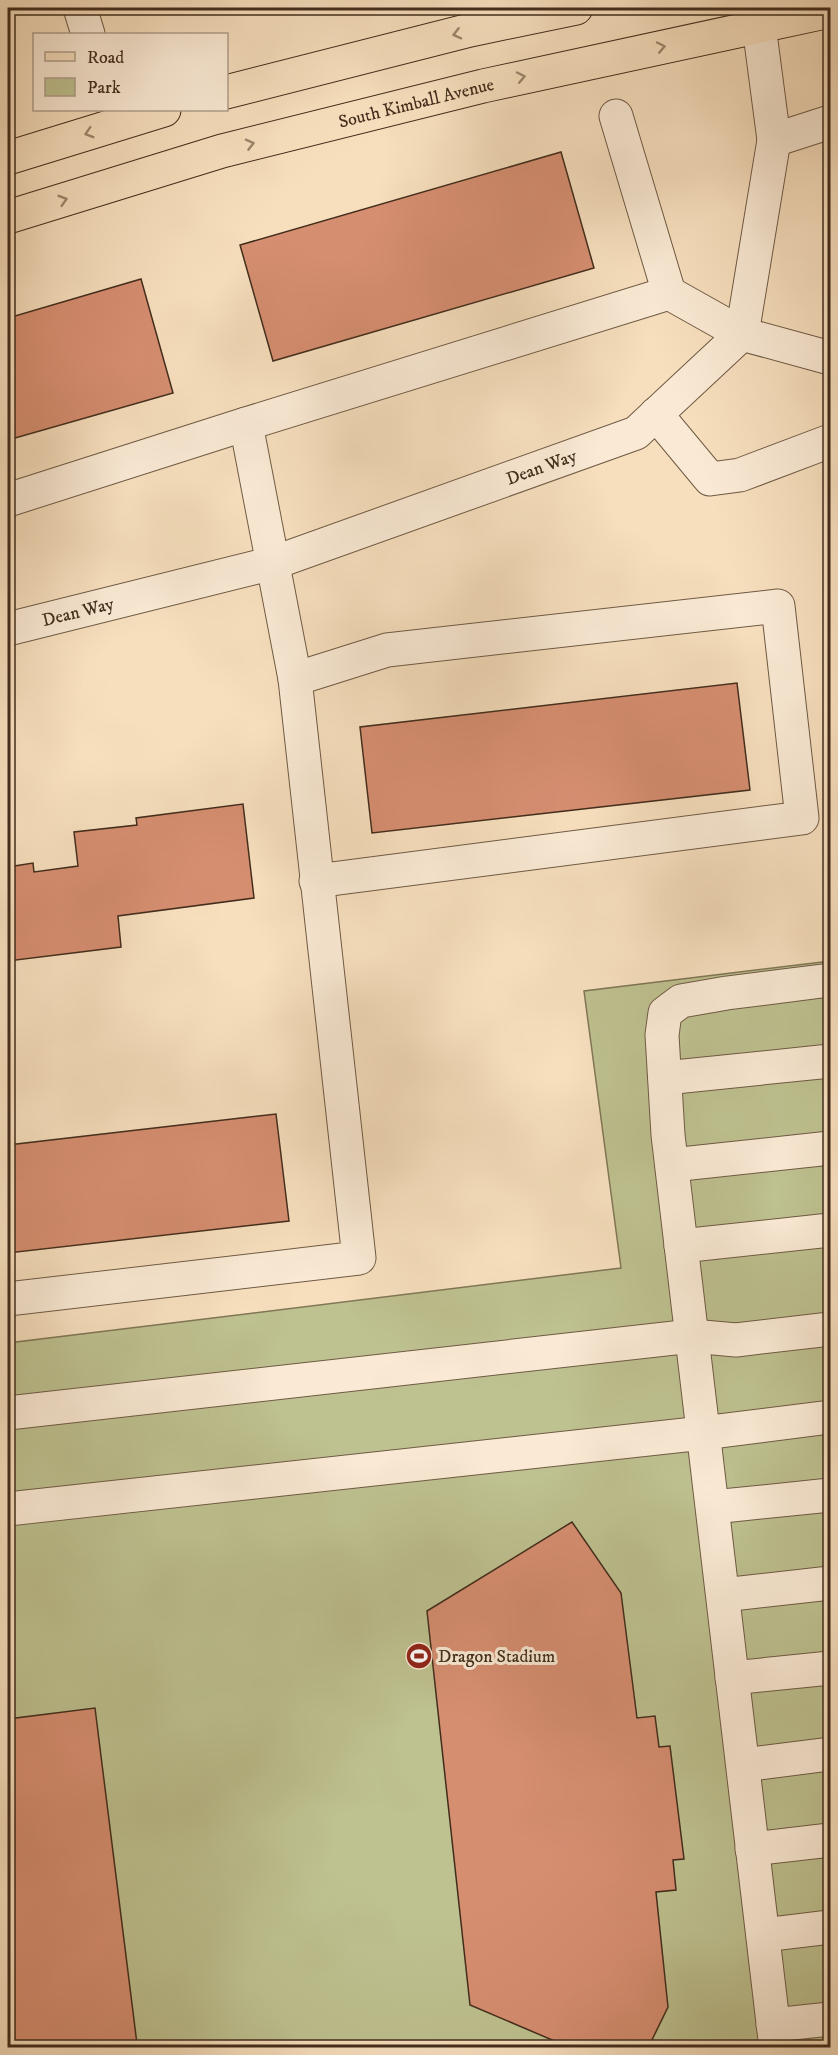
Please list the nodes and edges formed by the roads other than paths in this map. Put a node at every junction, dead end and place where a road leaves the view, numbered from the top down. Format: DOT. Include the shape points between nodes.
graph roads {
  1 [pos="80,8"];
  2 [pos="576,8"];
  3 [pos="831,11"];
  4 [pos="757,17"];
  5 [pos="88,33"];
  6 [pos="228,91"];
  7 [pos="156,111"];
  8 [pos="130,114"];
  9 [pos="615,116"];
  10 [pos="831,122"];
  11 [pos="774,140"];
  12 [pos="8,158"];
  13 [pos="8,217"];
  14 [pos="669,293"];
  15 [pos="742,334"];
  16 [pos="831,358"];
  17 [pos="656,414"];
  18 [pos="246,424"];
  19 [pos="831,441"];
  20 [pos="8,500"];
  21 [pos="273,563"];
  22 [pos="8,629"];
  23 [pos="295,679"];
  24 [pos="316,881"];
  25 [pos="831,980"];
  26 [pos="831,1061"];
  27 [pos="665,1078"];
  28 [pos="831,1148"];
  29 [pos="672,1165"];
  30 [pos="831,1230"];
  31 [pos="681,1246"];
  32 [pos="8,1299"];
  33 [pos="831,1329"];
  34 [pos="692,1336"];
  35 [pos="8,1413"];
  36 [pos="831,1418"];
  37 [pos="704,1433"];
  38 [pos="831,1495"];
  39 [pos="712,1507"];
  40 [pos="8,1509"];
  41 [pos="831,1583"];
  42 [pos="723,1595"];
  43 [pos="831,1668"];
  44 [pos="732,1678"];
  45 [pos="831,1754"];
  46 [pos="742,1765"];
  47 [pos="831,1840"];
  48 [pos="752,1849"];
  49 [pos="831,1927"];
  50 [pos="763,1935"];
  51 [pos="831,2019"];
  52 [pos="775,2036"];
  1 -- 5 [label="lane"];
  2 -- 6 [label="main road, one-way" via="470,30"];
  3 -- 4 [label="main road, South Kimball Avenue"];
  4 -- 11 [label="lane"];
  13 -- 4 [label="main road, South Kimball Avenue, one-way" via="222,151"];
  7 -- 8 [label="main road"];
  8 -- 12 [label="main road, one-way"];
  9 -- 14 [label="lane"];
  10 -- 11 [label="lane"];
  11 -- 15 [label="lane"];
  14 -- 15 [label="lane"];
  14 -- 18 [label="lane"];
  15 -- 16 [label="lane"];
  15 -- 17 [label="lane, Dean Way"];
  17 -- 19 [label="lane" via="710,479 740,475"];
  17 -- 21 [label="lane, Dean Way" via="636,433"];
  18 -- 20 [label="lane"];
  18 -- 21 [label="lane"];
  21 -- 22 [label="lane, Dean Way"];
  21 -- 23 [label="lane"];
  23 -- 24 [label="lane"];
  23 -- 24 [label="lane" via="387,650 778,606 802,818"];
  24 -- 32 [label="lane" via="359,1258"];
  25 -- 27 [label="lane" via="681,1001 665,1013"];
  26 -- 27 [label="lane"];
  27 -- 29 [label="lane"];
  28 -- 29 [label="lane"];
  29 -- 31 [label="lane"];
  30 -- 31 [label="lane"];
  31 -- 34 [label="lane"];
  33 -- 34 [label="lane" via="736,1340"];
  34 -- 35 [label="lane"];
  34 -- 37 [label="lane"];
  36 -- 37 [label="lane"];
  37 -- 39 [label="lane"];
  37 -- 40 [label="lane"];
  38 -- 39 [label="lane"];
  39 -- 42 [label="lane"];
  41 -- 42 [label="lane"];
  42 -- 44 [label="lane"];
  43 -- 44 [label="lane"];
  44 -- 46 [label="lane"];
  45 -- 46 [label="lane"];
  46 -- 48 [label="lane"];
  47 -- 48 [label="lane"];
  48 -- 50 [label="lane"];
  49 -- 50 [label="lane"];
  50 -- 52 [label="lane"];
  51 -- 52 [label="lane"];
}
